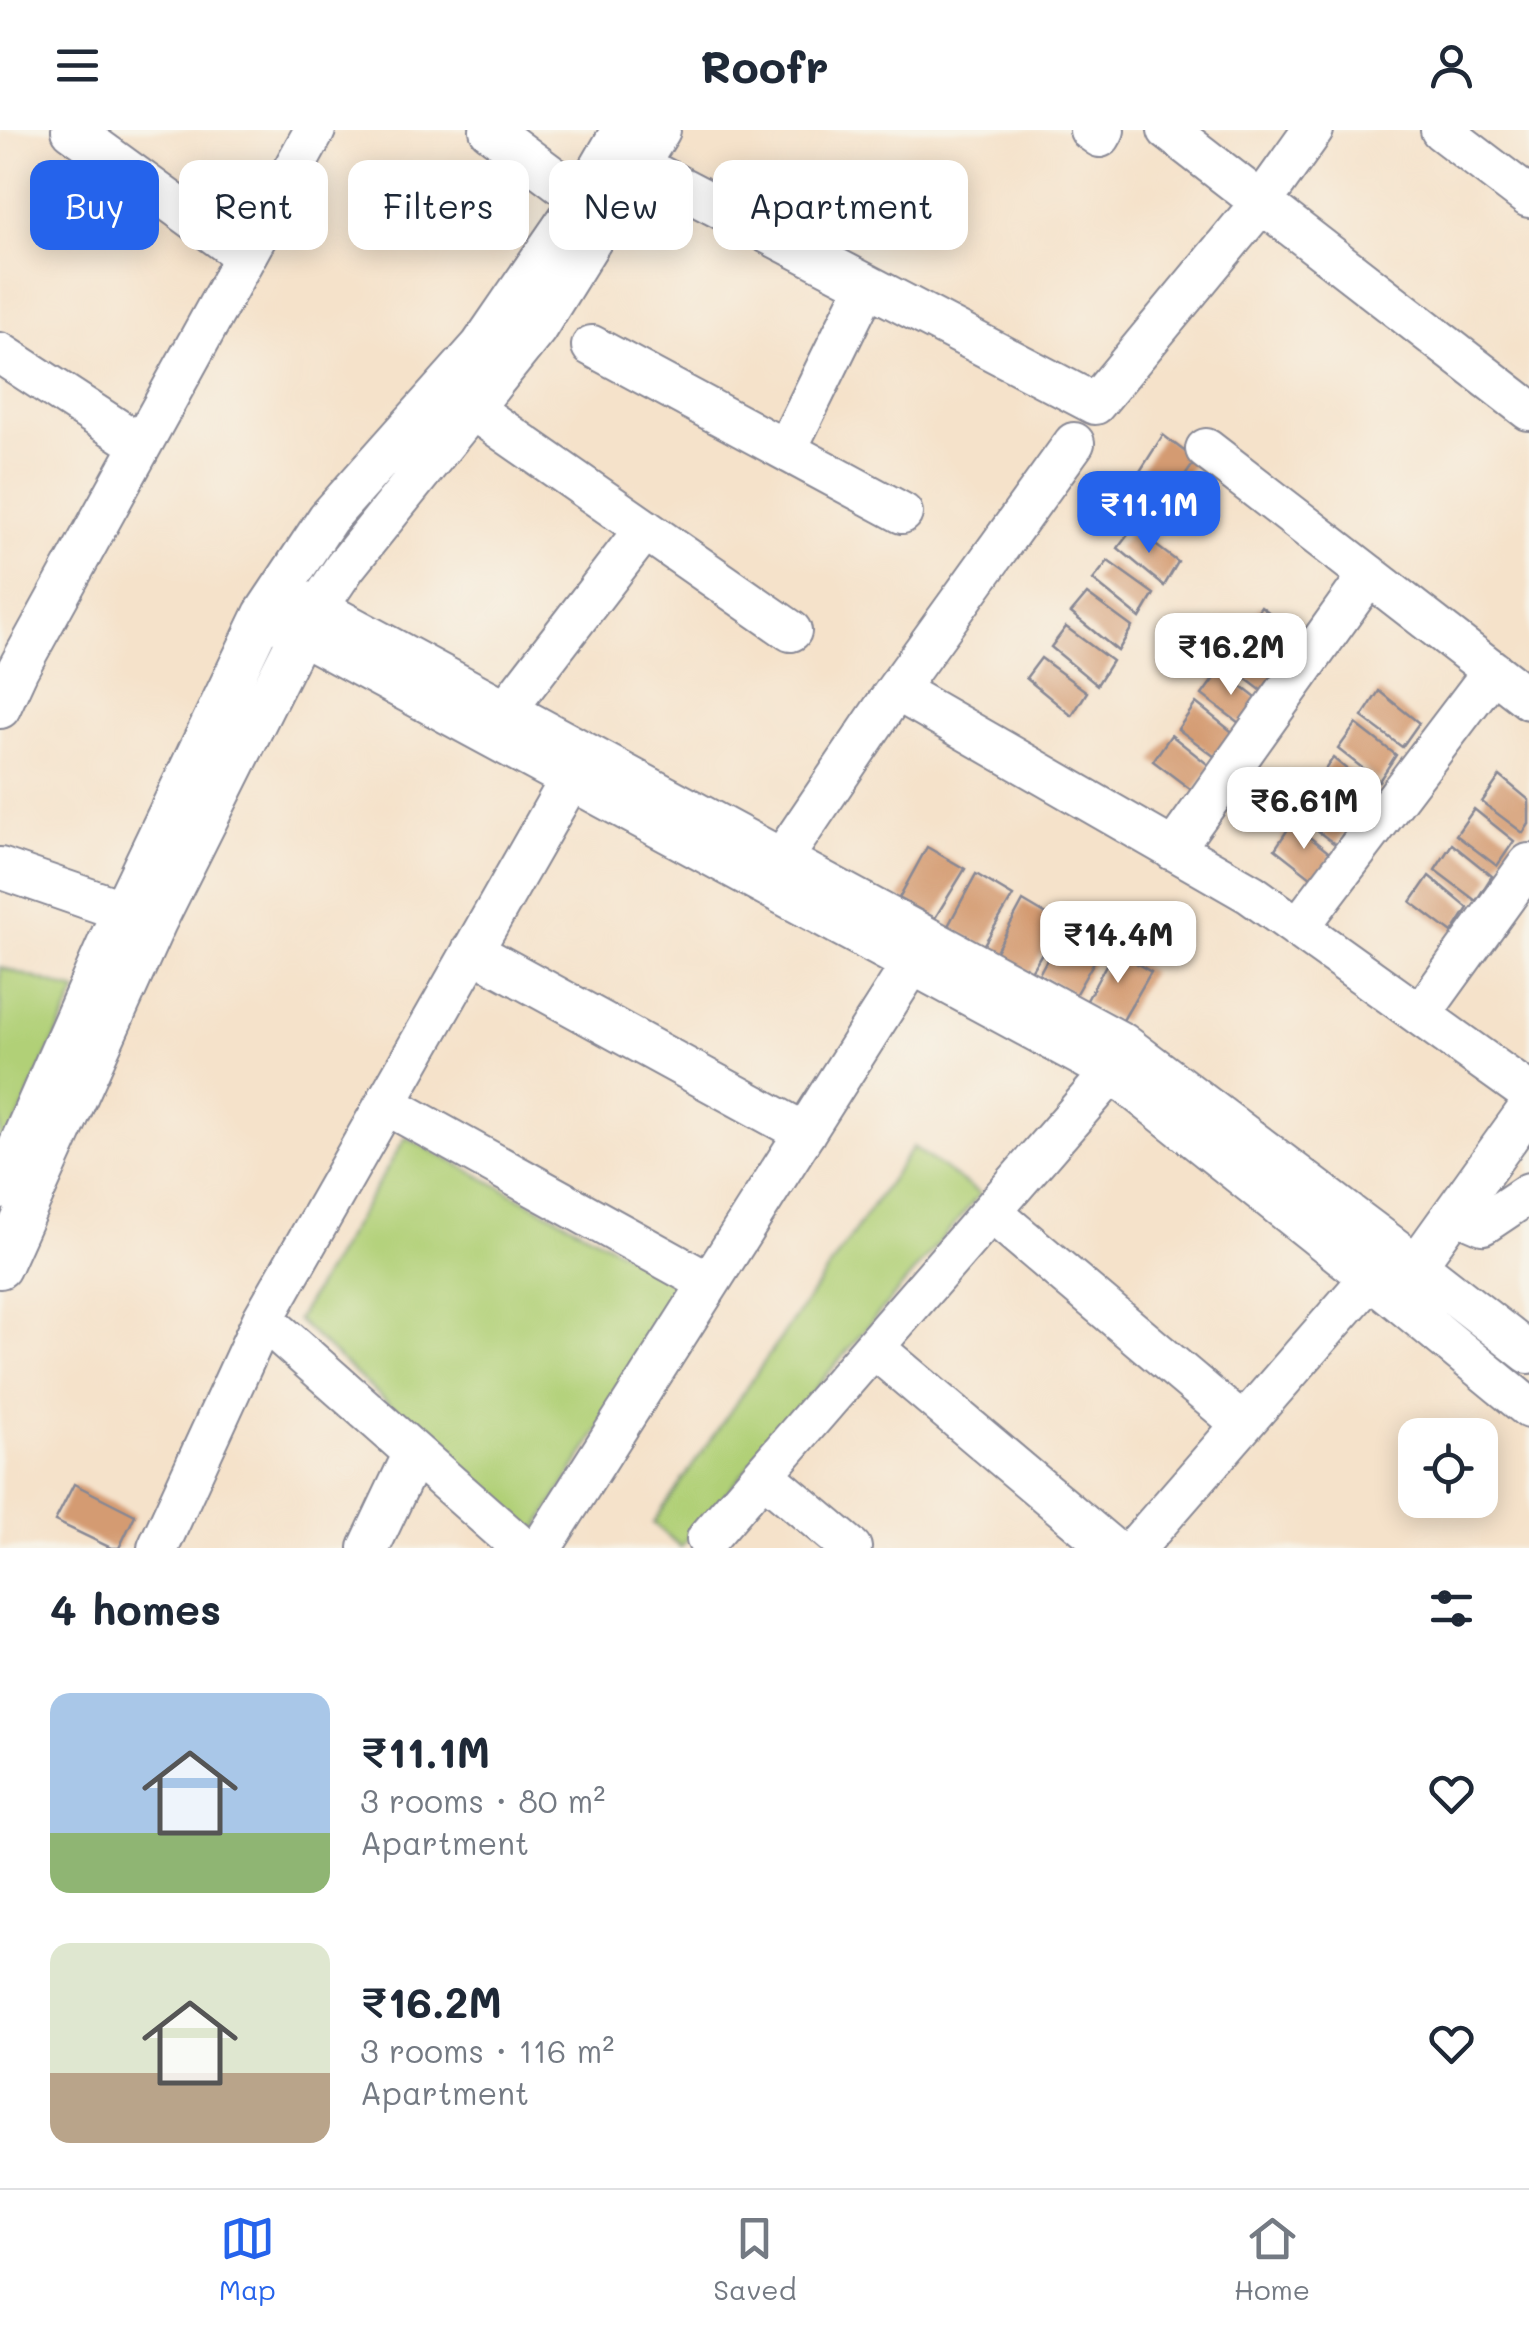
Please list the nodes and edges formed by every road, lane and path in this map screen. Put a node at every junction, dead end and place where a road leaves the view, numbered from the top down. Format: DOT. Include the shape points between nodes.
graph roads {
  1 [pos="72,130"];
  2 [pos="315,130"];
  3 [pos="490,130"];
  4 [pos="660,130"];
  5 [pos="1090,130"];
  6 [pos="1104,130"];
  7 [pos="1168,130"];
  8 [pos="1313,130"];
  9 [pos="1441,130"];
  10 [pos="630,148"];
  11 [pos="549,174"];
  12 [pos="1529,197"];
  13 [pos="1262,202"];
  14 [pos="549,247"];
  15 [pos="245,256"];
  16 [pos="867,285"];
  17 [pos="592,346"];
  18 [pos="0,354"];
  19 [pos="472,408"];
  20 [pos="1529,410"];
  21 [pos="1074,444"];
  22 [pos="141,445"];
  23 [pos="1206,449"];
  24 [pos="786,450"];
  25 [pos="902,513"];
  26 [pos="645,529"];
  27 [pos="1369,575"];
  28 [pos="272,603"];
  29 [pos="308,621"];
  30 [pos="791,630"];
  31 [pos="1493,671"];
  32 [pos="896,690"];
  33 [pos="1529,698"];
  34 [pos="0,708"];
  35 [pos="506,710"];
  36 [pos="570,780"];
  37 [pos="1173,850"];
  38 [pos="1529,864"];
  39 [pos="0,868"];
  40 [pos="773,871"];
  41 [pos="139,917"];
  42 [pos="1298,928"];
  43 [pos="472,951"];
  44 [pos="912,964"];
  45 [pos="1420,1015"];
  46 [pos="1112,1072"];
  47 [pos="1529,1093"];
  48 [pos="386,1104"];
  49 [pos="1529,1108"];
  50 [pos="804,1133"];
  51 [pos="0,1190"];
  52 [pos="1529,1192"];
  53 [pos="992,1212"];
  54 [pos="1455,1212"];
  55 [pos="0,1268"];
  56 [pos="1394,1280"];
  57 [pos="709,1283"];
  58 [pos="263,1319"];
  59 [pos="874,1348"];
  60 [pos="1529,1353"];
  61 [pos="1529,1408"];
  62 [pos="1242,1424"];
  63 [pos="414,1453"];
  64 [pos="764,1475"];
  65 [pos="708,1539"];
  66 [pos="158,1548"];
  67 [pos="368,1548"];
  68 [pos="522,1548"];
  69 [pos="541,1548"];
  70 [pos="851,1548"];
  71 [pos="1112,1548"];
  72 [pos="1134,1548"];
  1 -- 15 [label="street"];
  2 -- 15 [label="street"];
  3 -- 11 [label="street"];
  4 -- 10 [label="street"];
  5 -- 6 [label="street" via="1100,137"];
  7 -- 13 [label="street"];
  8 -- 13 [label="street"];
  9 -- 12 [label="street"];
  10 -- 16 [label="street"];
  10 -- 19 [label="street" via="536,329"];
  13 -- 16 [label="street" via="1095,404"];
  13 -- 20 [label="street"];
  14 -- 28 [label="street" via="481,346 328,518"];
  15 -- 22 [label="street"];
  16 -- 24 [label="street"];
  17 -- 24 [label="street"];
  18 -- 22 [label="street"];
  19 -- 26 [label="street"];
  19 -- 29 [label="street"];
  21 -- 32 [label="street"];
  22 -- 34 [label="street"];
  23 -- 27 [label="street"];
  24 -- 25 [label="street"];
  26 -- 30 [label="street"];
  26 -- 35 [label="street"];
  27 -- 31 [label="street"];
  27 -- 37 [label="street"];
  28 -- 29 [label="street"];
  28 -- 41 [label="street"];
  29 -- 35 [label="street"];
  29 -- 36 [label="street"];
  29 -- 41 [label="street"];
  31 -- 33 [label="street"];
  31 -- 42 [label="street"];
  32 -- 37 [label="street"];
  32 -- 40 [label="street"];
  35 -- 40 [label="street"];
  36 -- 40 [label="street"];
  36 -- 43 [label="street"];
  37 -- 42 [label="street"];
  38 -- 45 [label="street"];
  39 -- 41 [label="street"];
  40 -- 44 [label="street"];
  40 -- 56 [label="street" via="1122,1043"];
  41 -- 51 [label="street"];
  41 -- 55 [label="street"];
  42 -- 45 [label="street"];
  43 -- 48 [label="street"];
  43 -- 50 [label="street"];
  44 -- 46 [label="street"];
  44 -- 50 [label="street"];
  45 -- 47 [label="street"];
  46 -- 53 [label="street"];
  46 -- 56 [label="street"];
  48 -- 57 [label="street"];
  48 -- 58 [label="street"];
  49 -- 54 [label="street"];
  50 -- 57 [label="street"];
  52 -- 54 [label="street" via="1483,1224"];
  53 -- 59 [label="street"];
  53 -- 62 [label="street"];
  54 -- 56 [label="street"];
  56 -- 60 [label="street"];
  56 -- 61 [label="street"];
  56 -- 62 [label="street"];
  57 -- 69 [label="street"];
  58 -- 63 [label="street"];
  58 -- 66 [label="street"];
  59 -- 64 [label="street"];
  59 -- 71 [label="street"];
  62 -- 72 [label="street"];
  63 -- 67 [label="street"];
  63 -- 68 [label="street"];
  64 -- 65 [label="street"];
  64 -- 70 [label="street"];
}
